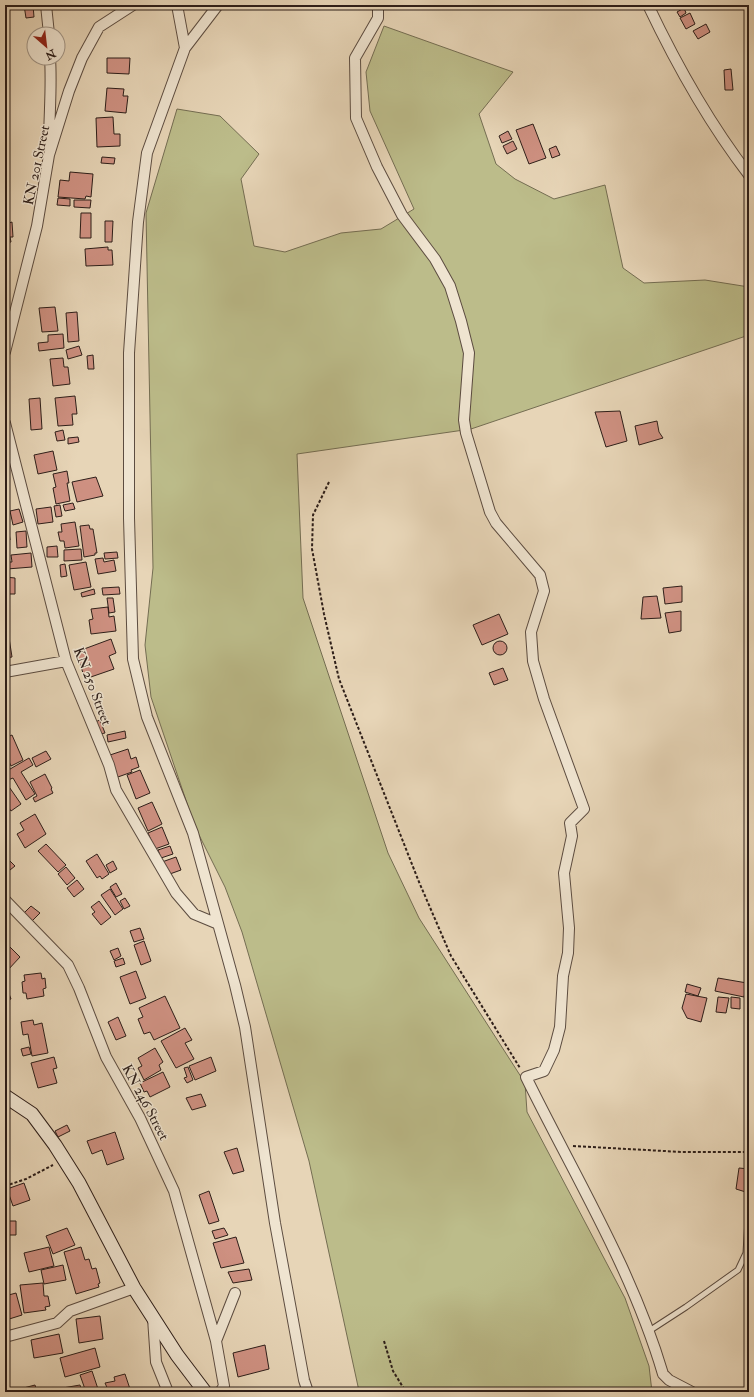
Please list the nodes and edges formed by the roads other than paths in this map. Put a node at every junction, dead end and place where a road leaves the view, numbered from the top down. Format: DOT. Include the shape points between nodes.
graph roads {
  1 [pos="46,5"];
  2 [pos="132,5"];
  3 [pos="177,5"];
  4 [pos="218,5"];
  5 [pos="378,5"];
  6 [pos="648,5"];
  7 [pos="48,26"];
  8 [pos="184,48"];
  9 [pos="51,66"];
  10 [pos="49,155"];
  11 [pos="749,176"];
  12 [pos="5,352"];
  13 [pos="5,424"];
  14 [pos="66,661"];
  15 [pos="5,672"];
  16 [pos="5,900"];
  17 [pos="218,924"];
  18 [pos="5,1096"];
  19 [pos="749,1204"];
  20 [pos="134,1288"];
  21 [pos="235,1293"];
  22 [pos="153,1318"];
  23 [pos="649,1331"];
  24 [pos="5,1337"];
  25 [pos="216,1341"];
  26 [pos="168,1392"];
  27 [pos="205,1392"];
  28 [pos="220,1392"];
  29 [pos="308,1392"];
  30 [pos="692,1392"];
  1 -- 7 [label="street"];
  2 -- 10 [label="street, KN 201 Street" via="99,27 82,58 69,91"];
  3 -- 8 [label="street"];
  4 -- 8 [label="street"];
  5 -- 23 [label="street" via="378,18 355,58 356,118 377,167 402,215 435,259 450,286 469,353 464,420 466,433 490,512 496,523 540,575 544,591 531,632 533,661 584,809 570,823 572,836 564,873 569,928 560,1027 554,1050 544,1071 526,1077 614,1251"];
  6 -- 11 [label="street" via="680,68 728,148"];
  8 -- 17 [label="street" via="147,153 138,222 129,352 129,518 133,659 147,717 193,834"];
  9 -- 10 [label="street"];
  10 -- 12 [label="street, KN 201 Street" via="37,226"];
  13 -- 14 [label="street, KN 250 Street"];
  14 -- 15 [label="street"];
  14 -- 17 [label="street, KN 250 Street" via="109,765 116,790 176,894 194,914"];
  16 -- 25 [label="street, KN 246 Street" via="68,965 106,1058 140,1118 174,1191"];
  17 -- 29 [label="street" via="244,1027 275,1223"];
  18 -- 20 [label="main road" via="32,1114 65,1160"];
  19 -- 23 [label="lane" via="747,1249 738,1270"];
  20 -- 22 [label="main road"];
  20 -- 24 [label="street" via="70,1311 57,1323"];
  21 -- 25 [label="street"];
  22 -- 26 [label="street" via="156,1362"];
  22 -- 27 [label="main road"];
  23 -- 30 [label="street" via="663,1374"];
  25 -- 28 [label="street, KN 246 Street" via="224,1386"];
}
